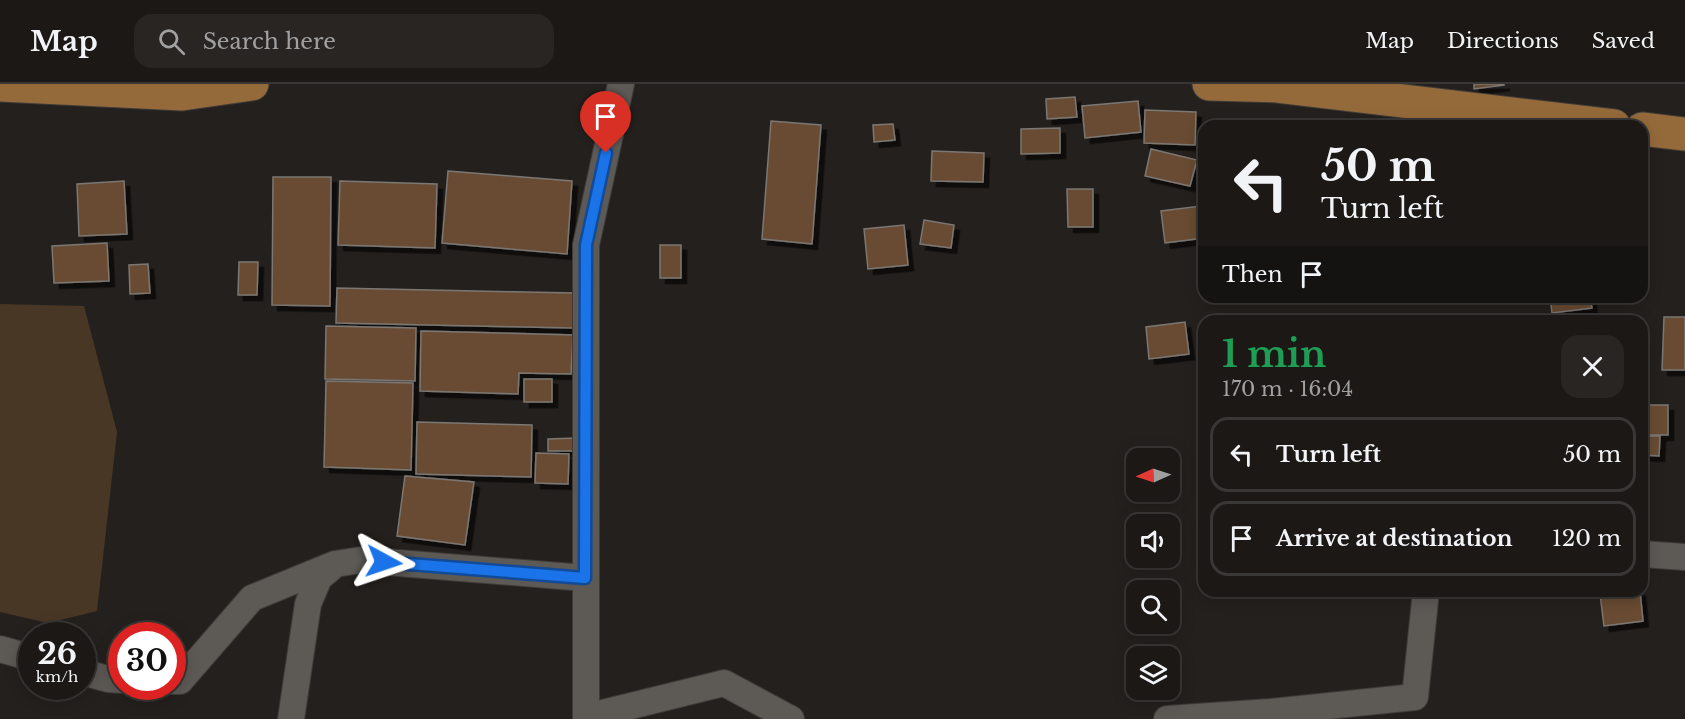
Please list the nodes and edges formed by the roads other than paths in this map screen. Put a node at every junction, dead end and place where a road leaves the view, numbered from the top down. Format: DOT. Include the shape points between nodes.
graph roads {
  1 [pos="252,84"];
  2 [pos="621,84"];
  3 [pos="1209,84"];
  4 [pos="0,85"];
  5 [pos="1563,120"];
  6 [pos="1648,130"];
  7 [pos="1685,134"];
  8 [pos="1648,554"];
  9 [pos="1685,557"];
  10 [pos="335,564"];
  11 [pos="585,578"];
  12 [pos="1425,597"];
  13 [pos="0,649"];
  14 [pos="18,654"];
  15 [pos="186,674"];
  16 [pos="586,718"];
  17 [pos="291,719"];
  18 [pos="791,719"];
  19 [pos="1167,719"];
  1 -- 4 [label="main road" via="182,94"];
  2 -- 11 [label="street" via="586,245"];
  3 -- 5 [label="main road" via="1277,86"];
  6 -- 7 [label="main road"];
  8 -- 9 [label="street"];
  10 -- 11 [label="street" via="361,560"];
  10 -- 15 [label="street" via="252,598"];
  10 -- 17 [label="street" via="319,578 308,604"];
  11 -- 16 [label="street"];
  12 -- 19 [label="street" via="1415,697"];
  13 -- 14 [label="street"];
  16 -- 18 [label="street" via="724,683"];
}
